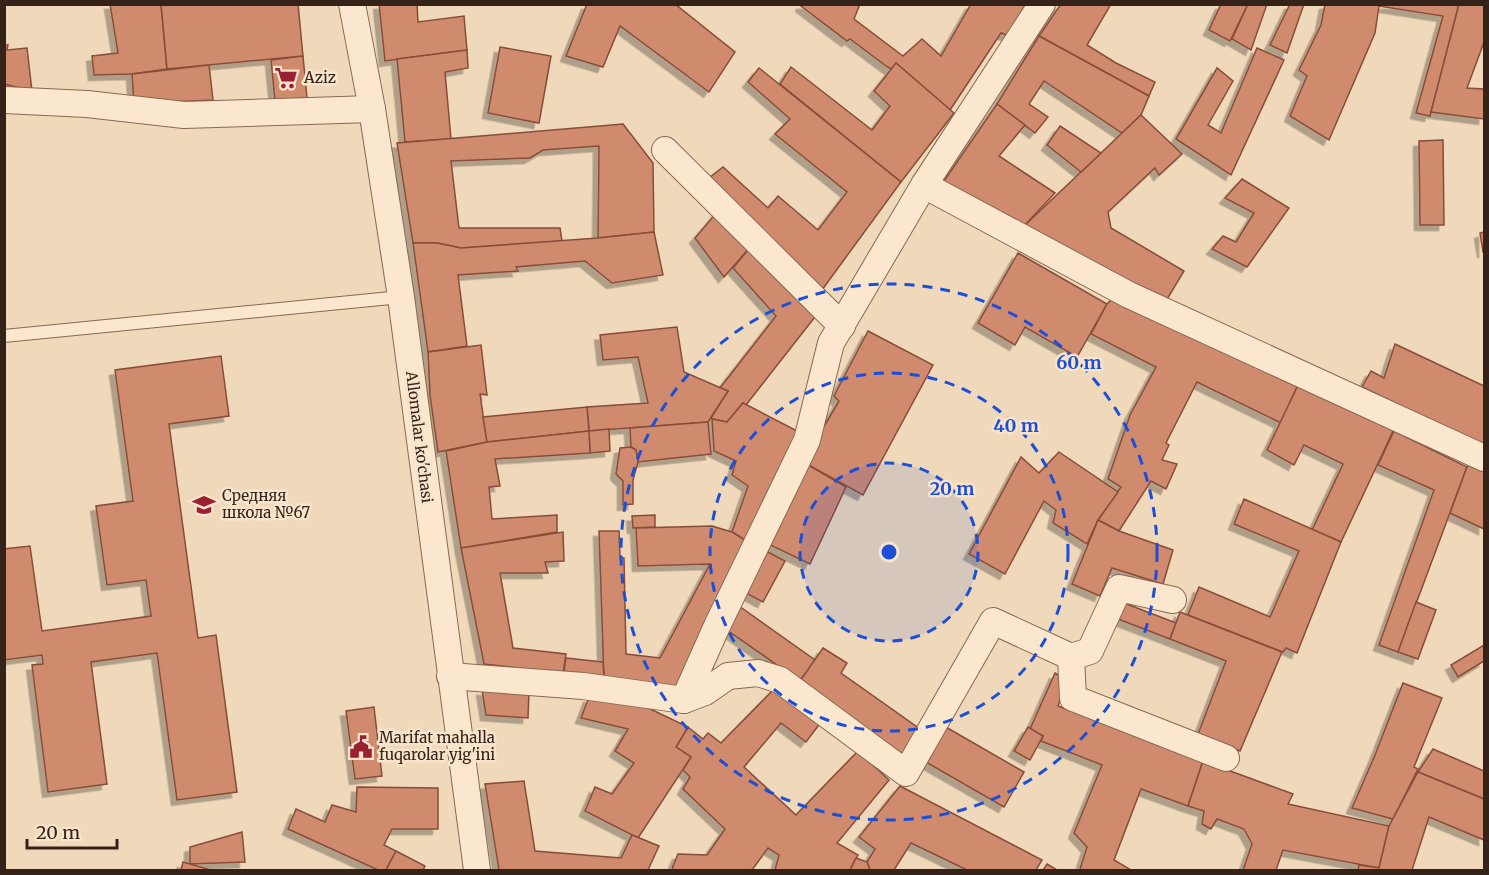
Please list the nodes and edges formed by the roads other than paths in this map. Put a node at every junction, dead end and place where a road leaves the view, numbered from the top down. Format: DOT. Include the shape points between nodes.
graph roads {
  1 [pos="352,4"];
  2 [pos="1041,4"];
  3 [pos="4,100"];
  4 [pos="372,108"];
  5 [pos="665,150"];
  6 [pos="924,185"];
  7 [pos="401,297"];
  8 [pos="842,326"];
  9 [pos="4,336"];
  10 [pos="1485,458"];
  11 [pos="1173,600"];
  12 [pos="1071,657"];
  13 [pos="450,676"];
  14 [pos="684,700"];
  15 [pos="1226,758"];
  16 [pos="477,870"];
  1 -- 4 [label="street, Allomalar ko'chasi"];
  2 -- 6 [label="street"];
  3 -- 4 [label="street" via="87,104 184,116"];
  4 -- 7 [label="street, Allomalar ko'chasi"];
  5 -- 8 [label="street"];
  6 -- 8 [label="street"];
  6 -- 10 [label="street" via="1129,295"];
  7 -- 9 [label="lane"];
  7 -- 13 [label="street, Allomalar ko'chasi"];
  8 -- 14 [label="street" via="831,343 807,440"];
  11 -- 12 [label="street" via="1119,588 1090,651"];
  12 -- 14 [label="street" via="993,621 906,773 780,680 758,674 728,675 705,692"];
  12 -- 15 [label="street" via="1073,698"];
  13 -- 14 [label="street" via="583,686"];
  13 -- 16 [label="street, Allomalar ko'chasi"];
}
